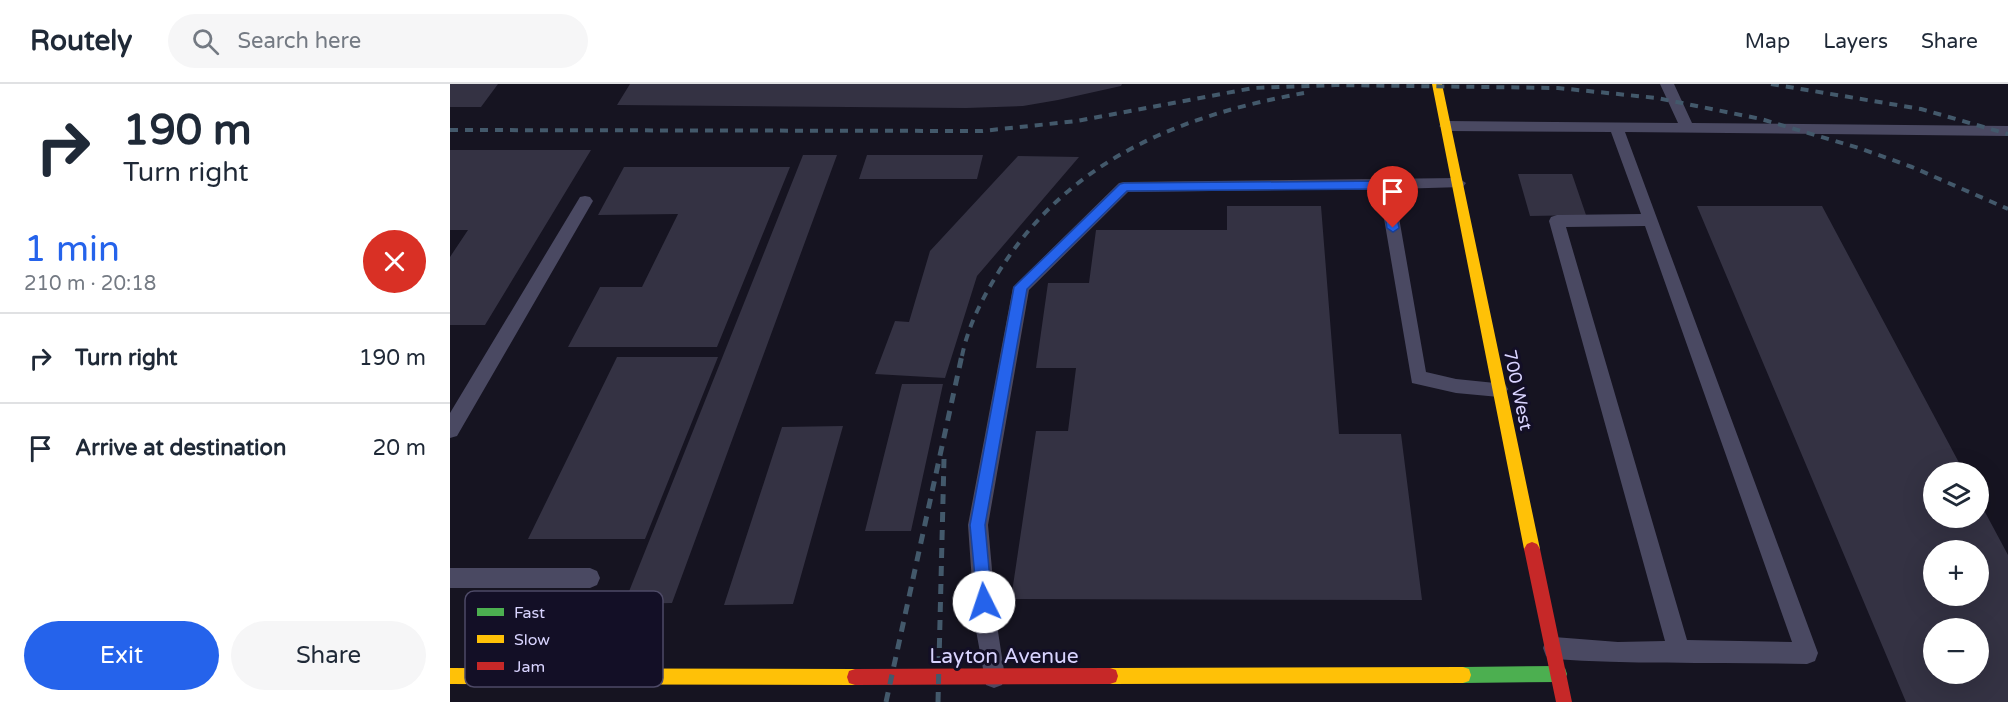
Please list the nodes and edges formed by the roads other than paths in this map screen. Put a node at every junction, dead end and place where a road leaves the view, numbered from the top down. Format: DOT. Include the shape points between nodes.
graph roads {
  1 [pos="1437,84"];
  2 [pos="1667,84"];
  3 [pos="1446,126"];
  4 [pos="1616,127"];
  5 [pos="1687,128"];
  6 [pos="2008,131"];
  7 [pos="1458,183"];
  8 [pos="1386,185"];
  9 [pos="585,201"];
  10 [pos="1651,220"];
  11 [pos="1499,389"];
  12 [pos="450,430"];
  13 [pos="450,578"];
  14 [pos="590,578"];
  15 [pos="1554,648"];
  16 [pos="1679,651"];
  17 [pos="1559,674"];
  18 [pos="450,676"];
  19 [pos="465,676"];
  20 [pos="663,676"];
  21 [pos="994,677"];
  22 [pos="1564,702"];
  1 -- 3 [label="street, 700 West"];
  2 -- 5 [label="lane"];
  3 -- 4 [label="lane"];
  3 -- 7 [label="street, 700 West"];
  4 -- 5 [label="lane"];
  4 -- 10 [label="lane"];
  5 -- 6 [label="lane"];
  7 -- 8 [label="lane"];
  7 -- 11 [label="street, 700 West"];
  8 -- 11 [label="lane" via="1418,378"];
  8 -- 21 [label="lane" via="1124,187 1021,287 978,525"];
  9 -- 12 [label="lane"];
  10 -- 16 [label="lane" via="1557,221"];
  10 -- 16 [label="lane" via="1807,653"];
  11 -- 15 [label="street, 700 West"];
  13 -- 14 [label="lane"];
  15 -- 16 [label="lane" via="1618,653"];
  15 -- 17 [label="street, 700 West"];
  17 -- 21 [label="street, Layton Avenue"];
  17 -- 22 [label="street, 700 West"];
  18 -- 19 [label="street, Layton Avenue"];
  20 -- 21 [label="street, Layton Avenue"];
}
